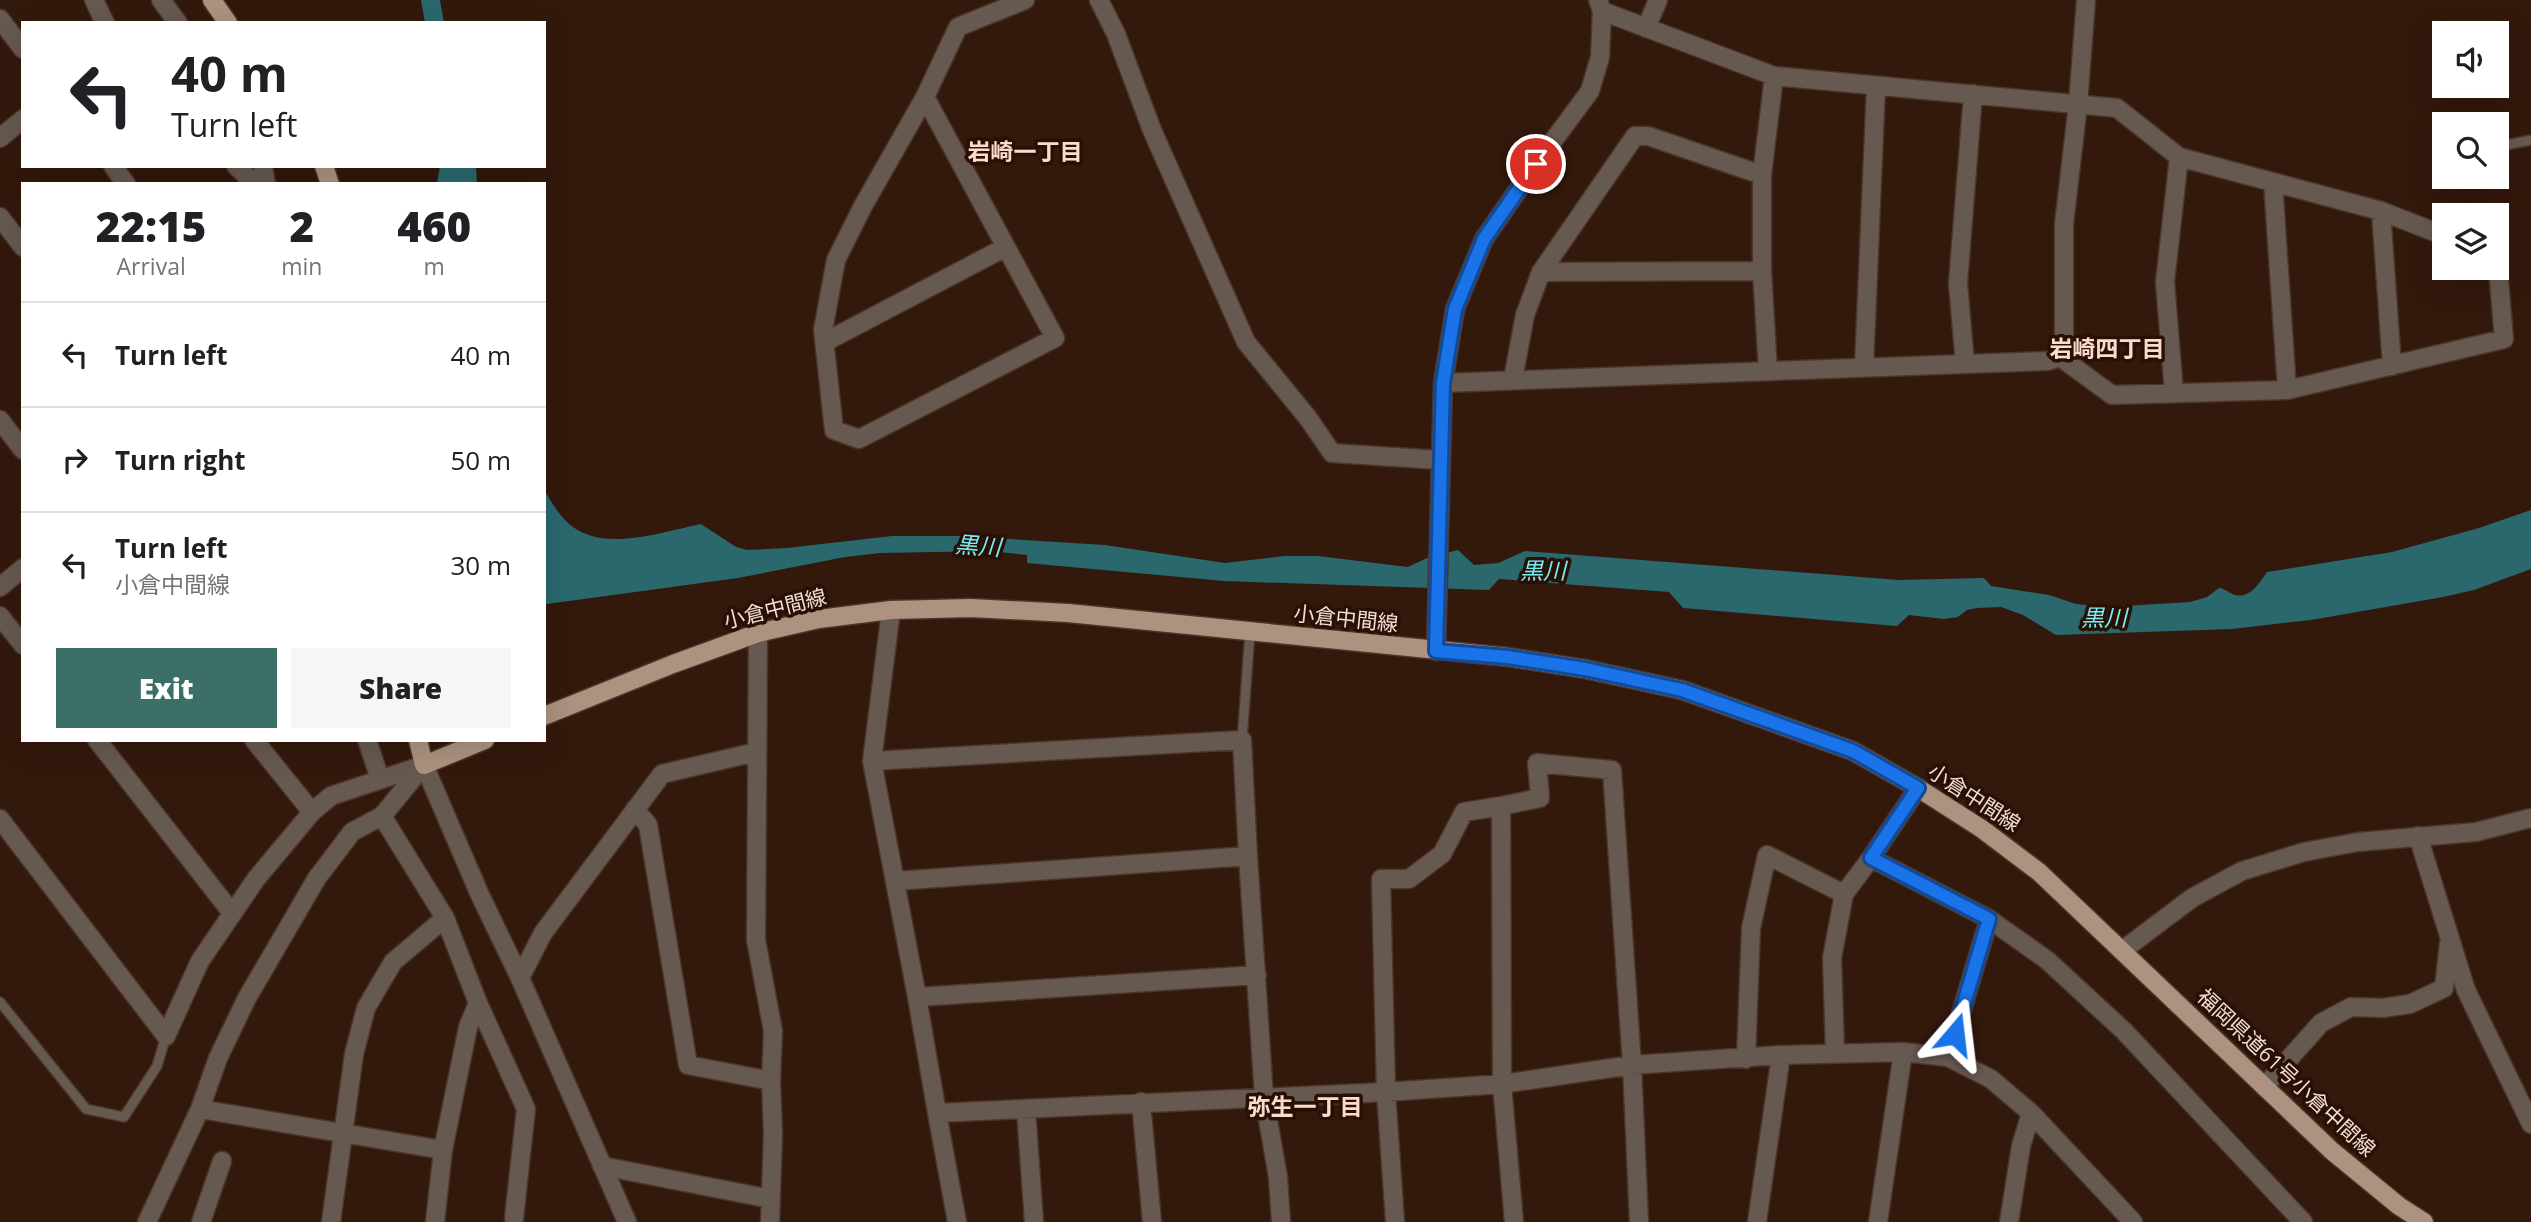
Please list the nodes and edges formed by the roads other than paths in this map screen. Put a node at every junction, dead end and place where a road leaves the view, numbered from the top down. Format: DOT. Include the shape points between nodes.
graph roads {
  1 [pos="94,0"];
  2 [pos="161,0"];
  3 [pos="212,0"];
  4 [pos="1025,0"];
  5 [pos="1100,0"];
  6 [pos="1658,0"];
  7 [pos="2086,0"];
  8 [pos="1600,6"];
  9 [pos="0,19"];
  10 [pos="104,21"];
  11 [pos="177,21"];
  12 [pos="227,21"];
  13 [pos="1646,28"];
  14 [pos="21,45"];
  15 [pos="1774,76"];
  16 [pos="1876,86"];
  17 [pos="1973,94"];
  18 [pos="925,97"];
  19 [pos="2078,104"];
  20 [pos="21,121"];
  21 [pos="0,138"];
  22 [pos="2531,140"];
  23 [pos="2509,145"];
  24 [pos="2179,157"];
  25 [pos="115,168"];
  26 [pos="238,168"];
  27 [pos="1762,175"];
  28 [pos="125,182"];
  29 [pos="253,182"];
  30 [pos="2273,182"];
  31 [pos="2381,211"];
  32 [pos="0,217"];
  33 [pos="2432,231"];
  34 [pos="21,244"];
  35 [pos="1006,247"];
  36 [pos="1762,271"];
  37 [pos="1541,272"];
  38 [pos="2499,280"];
  39 [pos="825,342"];
  40 [pos="2060,357"];
  41 [pos="1965,364"];
  42 [pos="2392,366"];
  43 [pos="1864,368"];
  44 [pos="1768,371"];
  45 [pos="1513,379"];
  46 [pos="1443,383"];
  47 [pos="2287,390"];
  48 [pos="2174,393"];
  49 [pos="0,420"];
  50 [pos="21,447"];
  51 [pos="1440,460"];
  52 [pos="21,570"];
  53 [pos="0,587"];
  54 [pos="891,610"];
  55 [pos="0,616"];
  56 [pos="1250,632"];
  57 [pos="758,633"];
  58 [pos="21,642"];
  59 [pos="1436,651"];
  60 [pos="546,715"];
  61 [pos="1242,740"];
  62 [pos="99,742"];
  63 [pos="256,742"];
  64 [pos="368,742"];
  65 [pos="418,742"];
  66 [pos="480,742"];
  67 [pos="756,751"];
  68 [pos="872,761"];
  69 [pos="424,765"];
  70 [pos="380,779"];
  71 [pos="1918,788"];
  72 [pos="1501,806"];
  73 [pos="635,809"];
  74 [pos="312,813"];
  75 [pos="382,816"];
  76 [pos="0,818"];
  77 [pos="2531,818"];
  78 [pos="2418,836"];
  79 [pos="1248,856"];
  80 [pos="1871,858"];
  81 [pos="895,881"];
  82 [pos="1844,894"];
  83 [pos="232,913"];
  84 [pos="445,918"];
  85 [pos="1989,919"];
  86 [pos="2449,936"];
  87 [pos="2123,950"];
  88 [pos="1257,975"];
  89 [pos="520,978"];
  90 [pos="918,997"];
  91 [pos="0,1002"];
  92 [pos="478,1003"];
  93 [pos="166,1035"];
  94 [pos="1903,1052"];
  95 [pos="1835,1053"];
  96 [pos="1781,1055"];
  97 [pos="1948,1057"];
  98 [pos="1746,1059"];
  99 [pos="1632,1065"];
  100 [pos="771,1081"];
  101 [pos="1503,1084"];
  102 [pos="2264,1087"];
  103 [pos="1386,1092"];
  104 [pos="1264,1097"];
  105 [pos="1141,1102"];
  106 [pos="200,1109"];
  107 [pos="1026,1110"];
  108 [pos="937,1113"];
  109 [pos="2031,1113"];
  110 [pos="2531,1124"];
  111 [pos="342,1135"];
  112 [pos="443,1150"];
  113 [pos="222,1161"];
  114 [pos="602,1166"];
  115 [pos="771,1199"];
  116 [pos="514,1221"];
  117 [pos="2131,1221"];
  118 [pos="147,1222"];
  119 [pos="201,1222"];
  120 [pos="331,1222"];
  121 [pos="435,1222"];
  122 [pos="627,1222"];
  123 [pos="770,1222"];
  124 [pos="957,1222"];
  125 [pos="1034,1222"];
  126 [pos="1152,1222"];
  127 [pos="1281,1222"];
  128 [pos="1395,1222"];
  129 [pos="1514,1222"];
  130 [pos="1639,1222"];
  131 [pos="1757,1222"];
  132 [pos="1878,1222"];
  133 [pos="2009,1222"];
  134 [pos="2302,1222"];
  135 [pos="2424,1222"];
  1 -- 10 [label="street"];
  2 -- 11 [label="street"];
  3 -- 12 [label="main road"];
  4 -- 18 [label="street" via="958,27"];
  5 -- 51 [label="street" via="1246,342 1332,453"];
  6 -- 13 [label="street"];
  7 -- 19 [label="street"];
  8 -- 13 [label="street"];
  8 -- 46 [label="street" via="1600,57 1590,91 1484,239 1455,309"];
  9 -- 14 [label="street"];
  13 -- 15 [label="street"];
  15 -- 16 [label="street"];
  15 -- 27 [label="street"];
  16 -- 17 [label="street"];
  16 -- 43 [label="street"];
  17 -- 19 [label="street"];
  17 -- 41 [label="street" via="1958,283"];
  18 -- 35 [label="street"];
  18 -- 39 [label="street" via="836,260 823,330"];
  19 -- 24 [label="street" via="2116,108"];
  19 -- 40 [label="street" via="2064,224 2064,348"];
  20 -- 21 [label="street"];
  22 -- 23 [label="lane"];
  24 -- 30 [label="street"];
  24 -- 48 [label="street" via="2165,282"];
  25 -- 28 [label="street"];
  26 -- 29 [label="street"];
  27 -- 36 [label="street"];
  27 -- 37 [label="street" via="1647,136 1635,136"];
  30 -- 31 [label="street"];
  30 -- 47 [label="street"];
  31 -- 33 [label="street"];
  31 -- 42 [label="street"];
  32 -- 34 [label="street"];
  35 -- 39 [label="street"];
  35 -- 39 [label="street" via="1055,338 859,439 834,430"];
  36 -- 37 [label="street"];
  36 -- 44 [label="street"];
  37 -- 45 [label="street" via="1525,315"];
  38 -- 42 [label="street" via="2504,339"];
  40 -- 41 [label="street"];
  40 -- 48 [label="street" via="2112,395"];
  41 -- 43 [label="street"];
  42 -- 47 [label="street"];
  43 -- 44 [label="street"];
  44 -- 45 [label="street"];
  45 -- 46 [label="street"];
  46 -- 51 [label="street"];
  47 -- 48 [label="street"];
  49 -- 50 [label="street"];
  51 -- 59 [label="street"];
  52 -- 53 [label="street"];
  54 -- 56 [label="main road, 小倉中間線" via="1069,613"];
  54 -- 57 [label="main road, 小倉中間線" via="818,619"];
  54 -- 68 [label="street"];
  55 -- 58 [label="street"];
  56 -- 59 [label="main road, 小倉中間線"];
  56 -- 61 [label="lane"];
  57 -- 60 [label="main road, 小倉中間線"];
  57 -- 67 [label="street"];
  59 -- 71 [label="main road, 小倉中間線" via="1585,669 1682,690 1853,751"];
  61 -- 68 [label="street"];
  61 -- 79 [label="street"];
  62 -- 83 [label="street"];
  63 -- 74 [label="street"];
  64 -- 70 [label="street"];
  65 -- 69 [label="main road"];
  66 -- 69 [label="main road"];
  67 -- 73 [label="street" via="662,774"];
  67 -- 100 [label="street" via="756,940 773,1031"];
  68 -- 81 [label="street"];
  69 -- 70 [label="street"];
  69 -- 75 [label="street"];
  69 -- 89 [label="street"];
  70 -- 74 [label="street" via="331,796"];
  71 -- 80 [label="street"];
  71 -- 87 [label="main road, 小倉中間線" via="2039,872"];
  72 -- 99 [label="street" via="1540,798 1537,763 1612,770"];
  72 -- 101 [label="street"];
  72 -- 103 [label="street" via="1464,812 1442,854 1409,879 1381,879"];
  73 -- 89 [label="street" via="543,933"];
  73 -- 100 [label="street" via="648,825 688,1065"];
  74 -- 83 [label="street"];
  75 -- 84 [label="street"];
  75 -- 106 [label="street" via="352,832 317,878 247,998"];
  76 -- 93 [label="street"];
  77 -- 78 [label="street" via="2476,832"];
  78 -- 86 [label="street"];
  78 -- 87 [label="street" via="2304,852 2242,871 2192,898"];
  79 -- 81 [label="street"];
  79 -- 88 [label="street"];
  80 -- 82 [label="street"];
  80 -- 85 [label="street"];
  81 -- 90 [label="street"];
  82 -- 95 [label="street" via="1832,958"];
  82 -- 98 [label="street" via="1767,855 1751,928"];
  83 -- 93 [label="street" via="200,961"];
  84 -- 92 [label="street"];
  84 -- 111 [label="street" via="393,962 366,1008"];
  85 -- 97 [label="street"];
  85 -- 134 [label="street" via="2047,960 2124,1031"];
  86 -- 102 [label="street" via="2444,988 2410,1004 2351,1007 2321,1023"];
  86 -- 110 [label="street" via="2466,990"];
  87 -- 102 [label="main road, 福岡県道61号小倉中間線"];
  88 -- 90 [label="street"];
  88 -- 104 [label="street"];
  89 -- 114 [label="street"];
  90 -- 108 [label="street"];
  91 -- 93 [label="lane" via="86,1109 124,1117 157,1066"];
  92 -- 112 [label="street" via="468,1027"];
  92 -- 116 [label="street" via="526,1109"];
  94 -- 95 [label="street"];
  94 -- 97 [label="street"];
  94 -- 132 [label="street"];
  95 -- 96 [label="street"];
  96 -- 98 [label="street"];
  96 -- 131 [label="street"];
  97 -- 109 [label="street" via="1991,1079"];
  98 -- 99 [label="street"];
  99 -- 101 [label="street"];
  99 -- 130 [label="street"];
  100 -- 115 [label="street"];
  101 -- 103 [label="street"];
  101 -- 129 [label="street"];
  102 -- 135 [label="main road, 福岡県道61号小倉中間線" via="2332,1151"];
  103 -- 104 [label="street"];
  103 -- 128 [label="street"];
  104 -- 105 [label="street"];
  104 -- 127 [label="street"];
  105 -- 107 [label="street"];
  105 -- 126 [label="street"];
  106 -- 111 [label="street"];
  106 -- 118 [label="street"];
  107 -- 108 [label="street"];
  107 -- 125 [label="street"];
  108 -- 124 [label="street"];
  109 -- 117 [label="street"];
  109 -- 133 [label="street"];
  111 -- 112 [label="street"];
  111 -- 120 [label="street"];
  112 -- 121 [label="street"];
  113 -- 119 [label="street"];
  114 -- 115 [label="street"];
  114 -- 122 [label="street"];
  115 -- 123 [label="street"];
}
